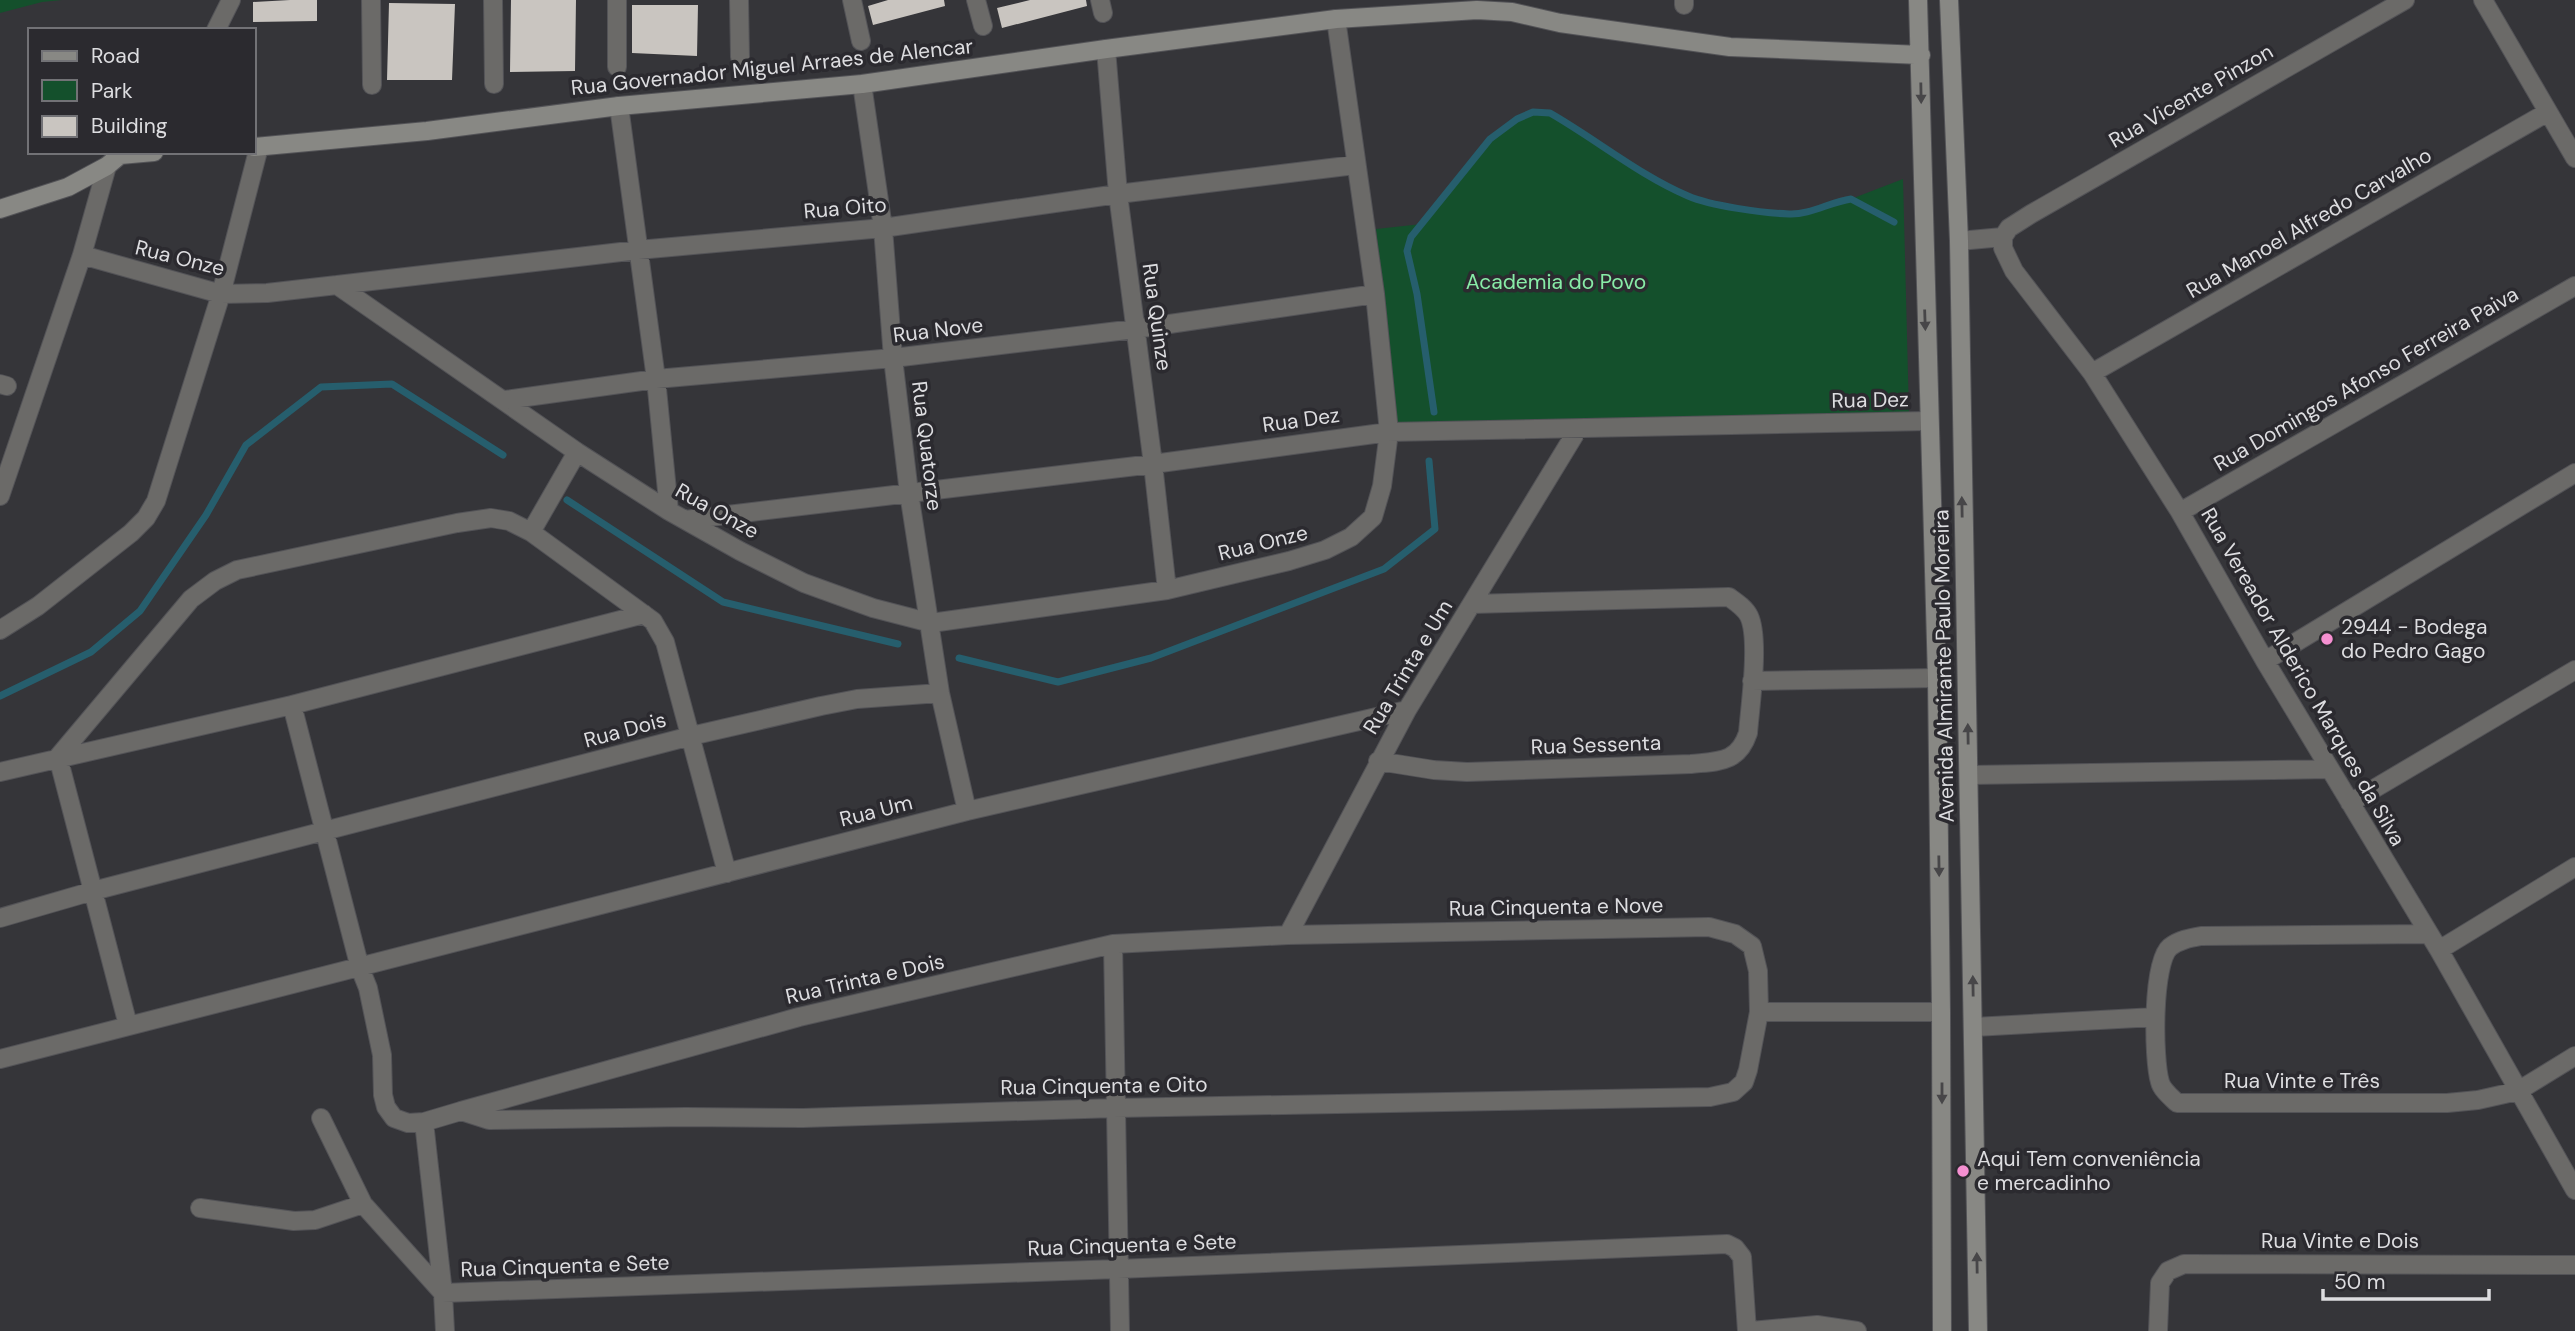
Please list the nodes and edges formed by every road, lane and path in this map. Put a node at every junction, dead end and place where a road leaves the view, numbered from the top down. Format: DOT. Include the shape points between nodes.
graph roads {
  1 [pos="231,0"];
  2 [pos="371,0"];
  3 [pos="493,0"];
  4 [pos="617,0"];
  5 [pos="739,0"];
  6 [pos="852,0"];
  7 [pos="976,0"];
  8 [pos="1918,0"];
  9 [pos="1949,0"];
  10 [pos="2405,0"];
  11 [pos="2483,0"];
  12 [pos="1336,19"];
  13 [pos="983,26"];
  14 [pos="217,28"];
  15 [pos="862,41"];
  16 [pos="1106,49"];
  17 [pos="1921,54"];
  18 [pos="740,57"];
  19 [pos="617,67"];
  20 [pos="494,83"];
  21 [pos="862,84"];
  22 [pos="372,85"];
  23 [pos="620,106"];
  24 [pos="2548,112"];
  25 [pos="256,147"];
  26 [pos="142,154"];
  27 [pos="254,154"];
  28 [pos="117,158"];
  29 [pos="2575,158"];
  30 [pos="1355,165"];
  31 [pos="1118,194"];
  32 [pos="0,209"];
  33 [pos="883,228"];
  34 [pos="2003,237"];
  35 [pos="1959,241"];
  36 [pos="638,250"];
  37 [pos="82,255"];
  38 [pos="337,285"];
  39 [pos="2575,286"];
  40 [pos="221,293"];
  41 [pos="1375,294"];
  42 [pos="1135,329"];
  43 [pos="893,358"];
  44 [pos="2092,373"];
  45 [pos="656,379"];
  46 [pos="505,400"];
  47 [pos="1928,421"];
  48 [pos="1578,429"];
  49 [pos="1390,432"];
  50 [pos="578,452"];
  51 [pos="1153,464"];
  52 [pos="2575,473"];
  53 [pos="909,493"];
  54 [pos="0,496"];
  55 [pos="2180,512"];
  56 [pos="677,516"];
  57 [pos="531,532"];
  58 [pos="1167,590"];
  59 [pos="1472,604"];
  60 [pos="644,614"];
  61 [pos="931,623"];
  62 [pos="0,630"];
  63 [pos="2265,661"];
  64 [pos="2575,670"];
  65 [pos="1937,678"];
  66 [pos="1752,681"];
  67 [pos="940,693"];
  68 [pos="292,705"];
  69 [pos="1407,710"];
  70 [pos="691,736"];
  71 [pos="58,757"];
  72 [pos="1378,761"];
  73 [pos="2330,769"];
  74 [pos="0,772"];
  75 [pos="1969,775"];
  76 [pos="2350,803"];
  77 [pos="967,811"];
  78 [pos="326,832"];
  79 [pos="2575,867"];
  80 [pos="727,873"];
  81 [pos="93,891"];
  82 [pos="0,918"];
  83 [pos="2429,934"];
  84 [pos="1288,935"];
  85 [pos="1113,944"];
  86 [pos="2439,950"];
  87 [pos="360,968"];
  88 [pos="1759,1012"];
  89 [pos="1941,1012"];
  90 [pos="2155,1017"];
  91 [pos="128,1025"];
  92 [pos="1974,1027"];
  93 [pos="2575,1056"];
  94 [pos="0,1059"];
  95 [pos="2518,1091"];
  96 [pos="1115,1108"];
  97 [pos="461,1111"];
  98 [pos="321,1118"];
  99 [pos="424,1122"];
  100 [pos="2575,1190"];
  101 [pos="363,1203"];
  102 [pos="200,1208"];
  103 [pos="2575,1265"];
  104 [pos="1118,1269"];
  105 [pos="443,1293"];
  106 [pos="445,1331"];
  107 [pos="1119,1331"];
  108 [pos="1749,1331"];
  109 [pos="1857,1331"];
  110 [pos="1942,1331"];
  111 [pos="1978,1331"];
  112 [pos="2158,1331"];
  1 -- 14 [label="street"];
  2 -- 22 [label="street"];
  3 -- 20 [label="street"];
  4 -- 19 [label="street"];
  5 -- 18 [label="street"];
  6 -- 15 [label="street"];
  7 -- 13 [label="street"];
  8 -- 17 [label="main road, Avenida Almirante Paulo Moreira"];
  9 -- 35 [label="main road, Avenida Almirante Paulo Moreira"];
  10 -- 34 [label="street, Rua Vicente Pinzon" via="2031,214"];
  11 -- 24 [label="street"];
  12 -- 16 [label="main road, Rua Governador Miguel Arraes de Alencar"];
  12 -- 17 [label="main road, Rua Governador Miguel Arraes de Alencar" via="1512,12 1730,47"];
  12 -- 30 [label="street"];
  16 -- 21 [label="main road, Rua Governador Miguel Arraes de Alencar"];
  16 -- 31 [label="street, Rua Quinze"];
  17 -- 47 [label="main road, Avenida Almirante Paulo Moreira, one-way"];
  21 -- 23 [label="main road, Rua Governador Miguel Arraes de Alencar"];
  21 -- 33 [label="street, Rua Quatorze"];
  23 -- 25 [label="main road, Rua Governador Miguel Arraes de Alencar"];
  23 -- 36 [label="street"];
  24 -- 29 [label="street"];
  24 -- 44 [label="street, Rua Manoel Alfredo Carvalho"];
  26 -- 28 [label="main road"];
  27 -- 40 [label="street"];
  28 -- 32 [label="main road" via="68,187"];
  28 -- 37 [label="street"];
  30 -- 31 [label="street, Rua Oito"];
  30 -- 41 [label="street"];
  31 -- 33 [label="street, Rua Oito"];
  31 -- 42 [label="street, Rua Quinze"];
  33 -- 36 [label="street, Rua Oito"];
  33 -- 43 [label="street, Rua Quatorze"];
  34 -- 35 [label="street"];
  34 -- 44 [label="street, Rua Vereador Alderico Marques da Silva" via="2014,271"];
  75 -- 35 [label="main road, Avenida Almirante Paulo Moreira, one-way"];
  36 -- 38 [label="street, Rua Oito"];
  36 -- 45 [label="street"];
  37 -- 40 [label="street, Rua Onze"];
  37 -- 54 [label="street"];
  38 -- 40 [label="street, Rua Onze" via="279,293"];
  38 -- 46 [label="street, Rua Onze"];
  39 -- 55 [label="street, Rua Domingos Afonso Ferreira Paiva"];
  40 -- 62 [label="street" via="156,500 146,518 38,606"];
  41 -- 42 [label="street, Rua Nove"];
  41 -- 49 [label="street"];
  42 -- 43 [label="street, Rua Nove"];
  42 -- 51 [label="street, Rua Quinze"];
  43 -- 45 [label="street, Rua Nove"];
  43 -- 53 [label="street, Rua Quatorze"];
  44 -- 55 [label="street, Rua Vereador Alderico Marques da Silva"];
  45 -- 46 [label="street, Rua Nove"];
  45 -- 56 [label="street"];
  46 -- 50 [label="street, Rua Onze"];
  47 -- 48 [label="street, Rua Dez"];
  47 -- 65 [label="main road, Avenida Almirante Paulo Moreira"];
  48 -- 49 [label="street, Rua Dez"];
  48 -- 59 [label="street, Rua Trinta e Um"];
  49 -- 51 [label="street, Rua Dez"];
  49 -- 58 [label="street, Rua Onze" via="1373,517 1351,537 1325,550"];
  50 -- 56 [label="street, Rua Onze"];
  50 -- 57 [label="street"];
  51 -- 53 [label="street, Rua Dez"];
  51 -- 58 [label="street, Rua Quinze"];
  52 -- 63 [label="street"];
  53 -- 56 [label="street, Rua Dez"];
  53 -- 61 [label="street, Rua Quatorze"];
  55 -- 63 [label="street, Rua Vereador Alderico Marques da Silva"];
  56 -- 61 [label="street, Rua Onze" via="804,583"];
  57 -- 60 [label="street"];
  57 -- 71 [label="street" via="491,518 237,570 191,599"];
  58 -- 61 [label="street, Rua Onze"];
  59 -- 66 [label="street" via="1729,597 1749,616 1754,635"];
  59 -- 69 [label="street, Rua Trinta e Um"];
  60 -- 68 [label="street"];
  60 -- 70 [label="street" via="665,642"];
  61 -- 67 [label="street, Rua Quatorze"];
  63 -- 73 [label="street, Rua Vereador Alderico Marques da Silva"];
  64 -- 76 [label="street"];
  65 -- 66 [label="street"];
  65 -- 89 [label="main road, Avenida Almirante Paulo Moreira, one-way"];
  66 -- 72 [label="street, Rua Sessenta" via="1743,749 1721,761 1467,772"];
  67 -- 70 [label="street, Rua Dois" via="821,705"];
  67 -- 77 [label="street, Rua Quatorze"];
  68 -- 71 [label="street"];
  68 -- 78 [label="street"];
  69 -- 72 [label="street, Rua Trinta e Um"];
  69 -- 77 [label="street, Rua Um"];
  70 -- 78 [label="street, Rua Dois"];
  70 -- 80 [label="street"];
  71 -- 74 [label="street"];
  71 -- 81 [label="street"];
  72 -- 84 [label="street, Rua Trinta e Um"];
  73 -- 75 [label="street"];
  73 -- 76 [label="street, Rua Vereador Alderico Marques da Silva"];
  92 -- 75 [label="main road, Avenida Almirante Paulo Moreira, one-way"];
  76 -- 83 [label="street, Rua Vereador Alderico Marques da Silva"];
  77 -- 80 [label="street, Rua Um"];
  78 -- 81 [label="street, Rua Dois"];
  78 -- 87 [label="street"];
  79 -- 86 [label="street"];
  80 -- 87 [label="street, Rua Um"];
  81 -- 82 [label="street, Rua Dois"];
  81 -- 91 [label="street"];
  83 -- 86 [label="street, Rua Vereador Alderico Marques da Silva"];
  83 -- 90 [label="street, Rua Vinte e Três" via="2184,939 2168,948 2160,966"];
  84 -- 85 [label="street, Rua Trinta e Dois"];
  84 -- 88 [label="street, Rua Cinquenta e Nove" via="1709,927 1735,934 1752,946"];
  85 -- 96 [label="street"];
  85 -- 97 [label="street, Rua Trinta e Dois" via="799,1017"];
  86 -- 95 [label="street, Rua Vereador Alderico Marques da Silva"];
  87 -- 91 [label="street, Rua Um"];
  87 -- 99 [label="street" via="382,1055 386,1107 394,1118"];
  88 -- 89 [label="street"];
  88 -- 96 [label="street, Rua Cinquenta e Oito" via="1744,1082 1732,1092 1710,1097"];
  89 -- 110 [label="main road, Avenida Almirante Paulo Moreira, one-way"];
  90 -- 92 [label="street"];
  90 -- 95 [label="street, Rua Vinte e Três" via="2160,1082 2177,1102 2447,1103"];
  91 -- 94 [label="street, Rua Um"];
  111 -- 92 [label="main road, Avenida Almirante Paulo Moreira, one-way"];
  93 -- 95 [label="street, Rua Vinte e Três"];
  95 -- 100 [label="street, Rua Vereador Alderico Marques da Silva"];
  96 -- 97 [label="street, Rua Cinquenta e Oito" via="803,1118 489,1120"];
  96 -- 104 [label="street"];
  97 -- 99 [label="street"];
  98 -- 101 [label="street"];
  99 -- 105 [label="street"];
  101 -- 102 [label="street" via="315,1220 294,1221"];
  101 -- 105 [label="street"];
  103 -- 112 [label="street, Rua Vinte e Dois" via="2183,1264 2168,1271 2160,1283"];
  104 -- 105 [label="street, Rua Cinquenta e Sete"];
  104 -- 107 [label="street"];
  104 -- 108 [label="street, Rua Cinquenta e Sete" via="1727,1244 1742,1257"];
  105 -- 106 [label="street"];
  108 -- 109 [label="street" via="1817,1325"];
}
